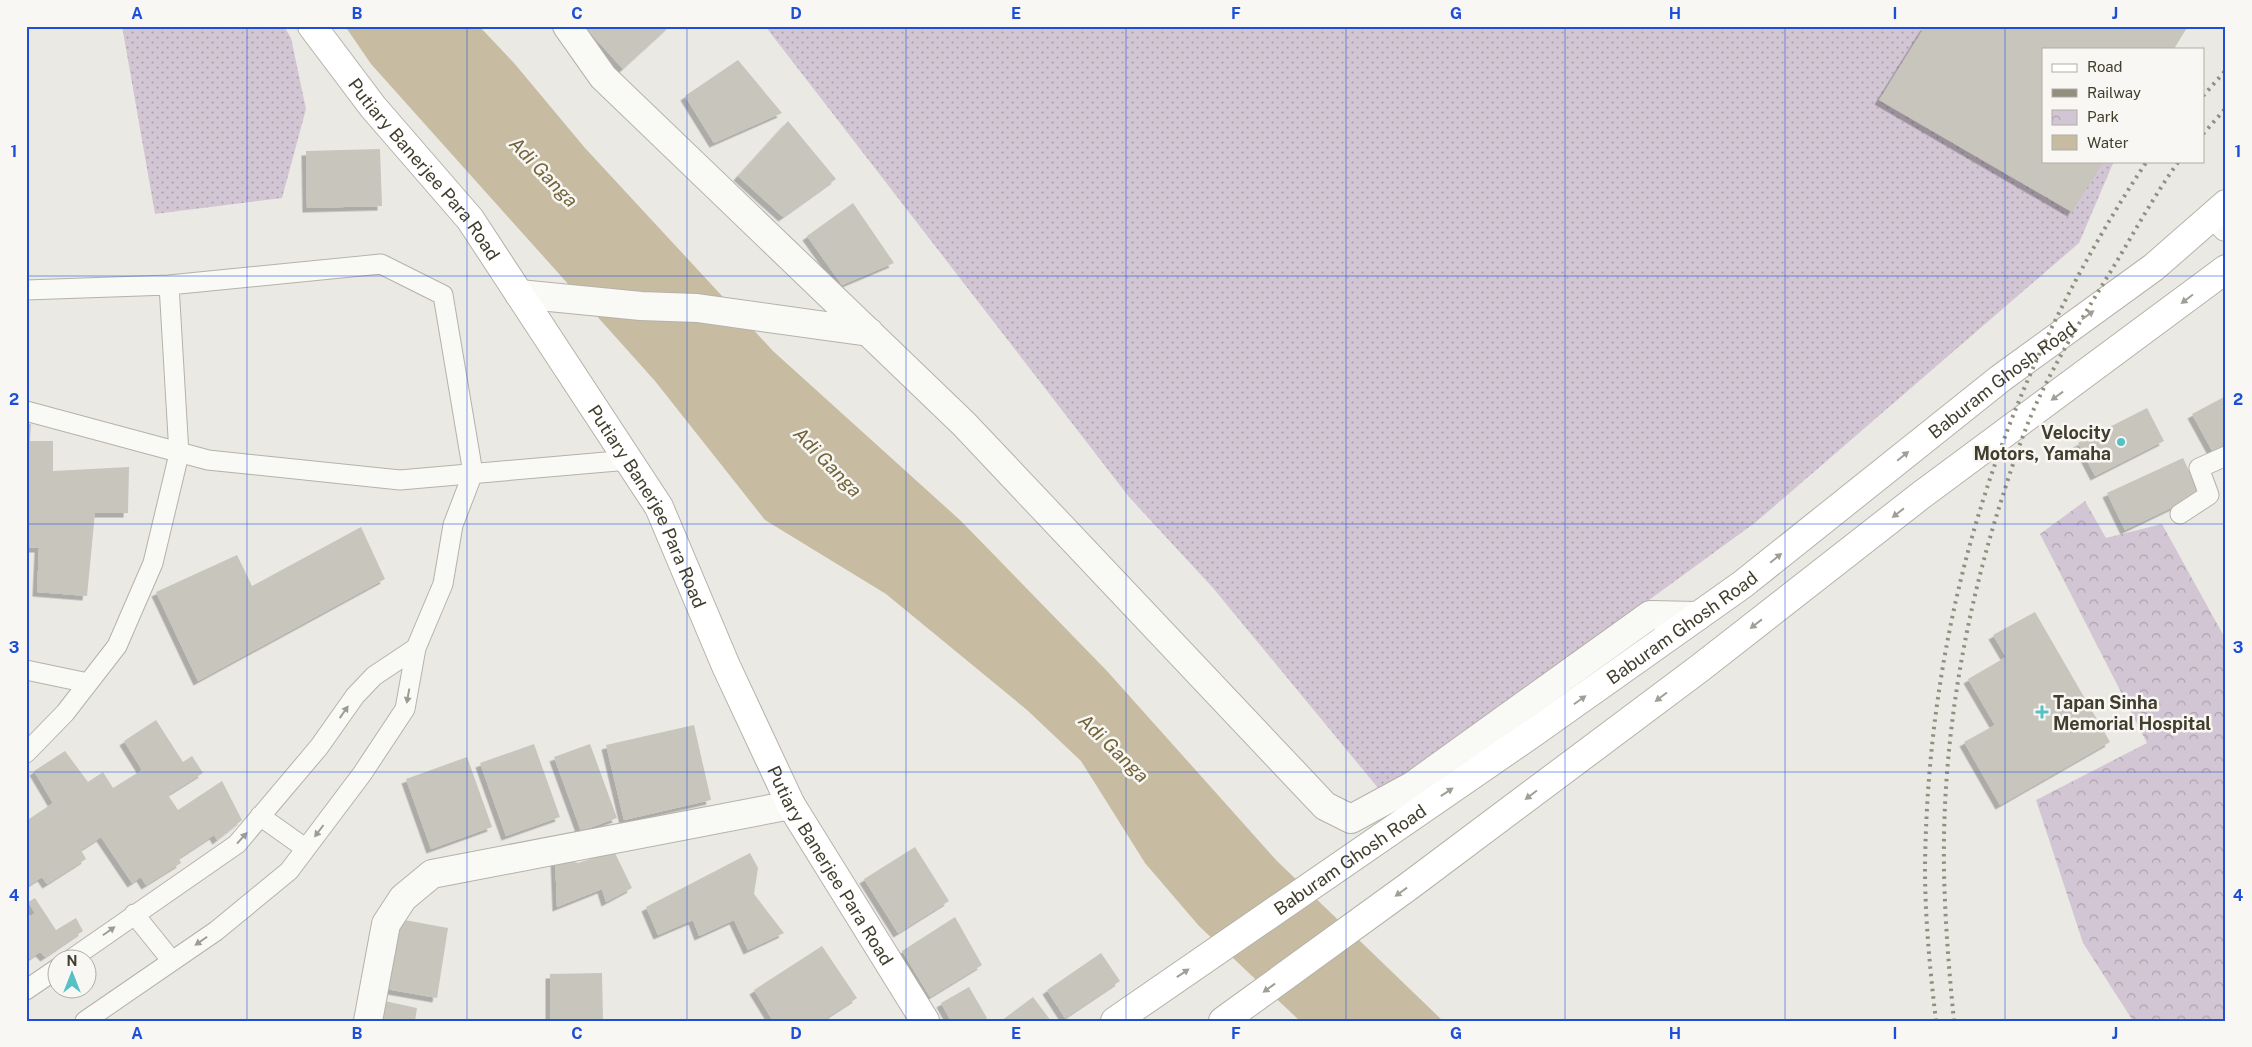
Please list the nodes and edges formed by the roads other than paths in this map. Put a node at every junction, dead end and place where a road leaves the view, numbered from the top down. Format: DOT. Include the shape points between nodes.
graph roads {
  1 [pos="312,26"];
  2 [pos="567,26"];
  3 [pos="2222,215"];
  4 [pos="2226,269"];
  5 [pos="169,285"];
  6 [pos="26,290"];
  7 [pos="519,294"];
  8 [pos="869,332"];
  9 [pos="26,411"];
  10 [pos="179,454"];
  11 [pos="2226,456"];
  12 [pos="629,460"];
  13 [pos="473,473"];
  14 [pos="2180,514"];
  15 [pos="1698,616"];
  16 [pos="416,648"];
  17 [pos="26,670"];
  18 [pos="88,683"];
  19 [pos="26,753"];
  20 [pos="791,805"];
  21 [pos="260,816"];
  22 [pos="305,848"];
  23 [pos="134,914"];
  24 [pos="84,950"];
  25 [pos="172,961"];
  26 [pos="48,975"];
  27 [pos="26,990"];
  28 [pos="86,1021"];
  29 [pos="368,1021"];
  30 [pos="925,1021"];
  31 [pos="1115,1021"];
  32 [pos="1223,1021"];
  1 -- 7 [label="main road, Putiary Banerjee Para Road" via="373,108 470,219"];
  2 -- 8 [label="street" via="603,77"];
  15 -- 3 [label="main road, Baburam Ghosh Road, one-way" via="1743,584 2001,378"];
  4 -- 32 [label="main road, one-way" via="1920,496 1700,668"];
  5 -- 6 [label="lane"];
  5 -- 10 [label="lane"];
  5 -- 13 [label="lane" via="381,264 443,295"];
  7 -- 8 [label="street" via="697,308"];
  7 -- 12 [label="main road, Putiary Banerjee Para Road"];
  8 -- 15 [label="street" via="964,424 1325,806 1351,819 1412,786 1650,615"];
  9 -- 10 [label="lane"];
  10 -- 13 [label="lane" via="208,460 400,480"];
  10 -- 18 [label="lane" via="153,563 117,646"];
  11 -- 14 [label="lane" via="2199,468 2209,495"];
  12 -- 13 [label="lane"];
  12 -- 20 [label="main road, Putiary Banerjee Para Road" via="659,507 726,666"];
  13 -- 16 [label="lane" via="453,525 443,584"];
  31 -- 15 [label="main road, Baburam Ghosh Road, one-way"];
  21 -- 16 [label="lane, one-way" via="320,747 355,696 374,676"];
  16 -- 22 [label="lane, one-way" via="405,709 362,774"];
  17 -- 18 [label="lane"];
  18 -- 19 [label="lane" via="65,713"];
  20 -- 29 [label="street" via="432,874 403,898 386,924"];
  20 -- 30 [label="main road, Putiary Banerjee Para Road"];
  21 -- 22 [label="lane"];
  23 -- 21 [label="lane, one-way" via="237,844"];
  22 -- 25 [label="lane, one-way" via="289,871 216,931"];
  24 -- 23 [label="lane, one-way"];
  23 -- 25 [label="lane"];
  25 -- 28 [label="lane"];
  26 -- 27 [label="lane"];
}
